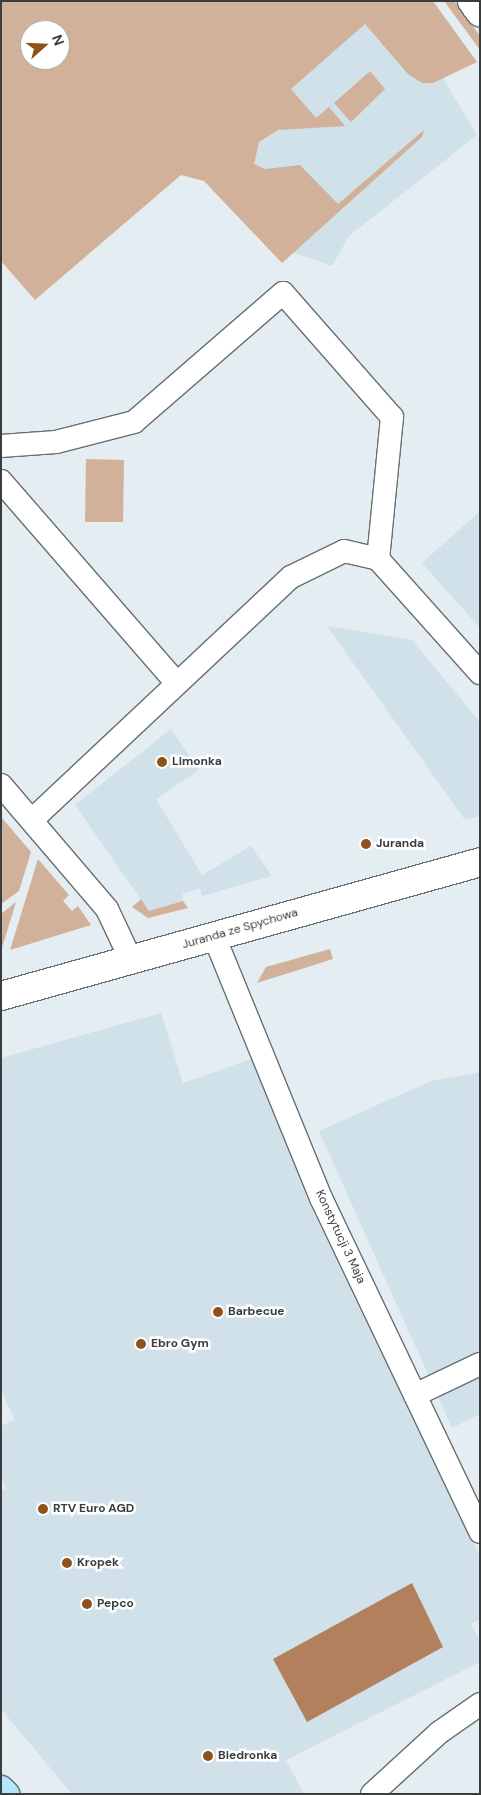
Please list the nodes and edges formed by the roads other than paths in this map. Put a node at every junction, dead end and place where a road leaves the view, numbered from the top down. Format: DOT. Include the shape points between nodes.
graph roads {
  1 [pos="472,1"];
  2 [pos="480,12"];
  3 [pos="1,446"];
  4 [pos="1,481"];
  5 [pos="378,558"];
  6 [pos="480,673"];
  7 [pos="176,682"];
  8 [pos="1,785"];
  9 [pos="32,820"];
  10 [pos="480,862"];
  11 [pos="214,936"];
  12 [pos="130,960"];
  13 [pos="1,996"];
  14 [pos="480,1364"];
  15 [pos="415,1395"];
  16 [pos="480,1532"];
  17 [pos="480,1704"];
  18 [pos="1,1790"];
  19 [pos="380,1791"];
  20 [pos="5,1794"];
  1 -- 2 [label="street"];
  3 -- 5 [label="street" via="56,442 134,422 283,293 392,417"];
  4 -- 7 [label="street"];
  5 -- 6 [label="street"];
  5 -- 7 [label="street" via="344,551 291,577"];
  7 -- 9 [label="street"];
  8 -- 9 [label="street"];
  9 -- 12 [label="street" via="116,922"];
  10 -- 11 [label="street, Juranda ze Spychowa"];
  11 -- 12 [label="street, Juranda ze Spychowa"];
  11 -- 15 [label="street, Konstytucji 3 Maja" via="321,1198"];
  12 -- 13 [label="street, Juranda ze Spychowa"];
  14 -- 15 [label="street"];
  15 -- 16 [label="street, Konstytucji 3 Maja"];
  17 -- 19 [label="street"];
  18 -- 20 [label="main road"];
}
